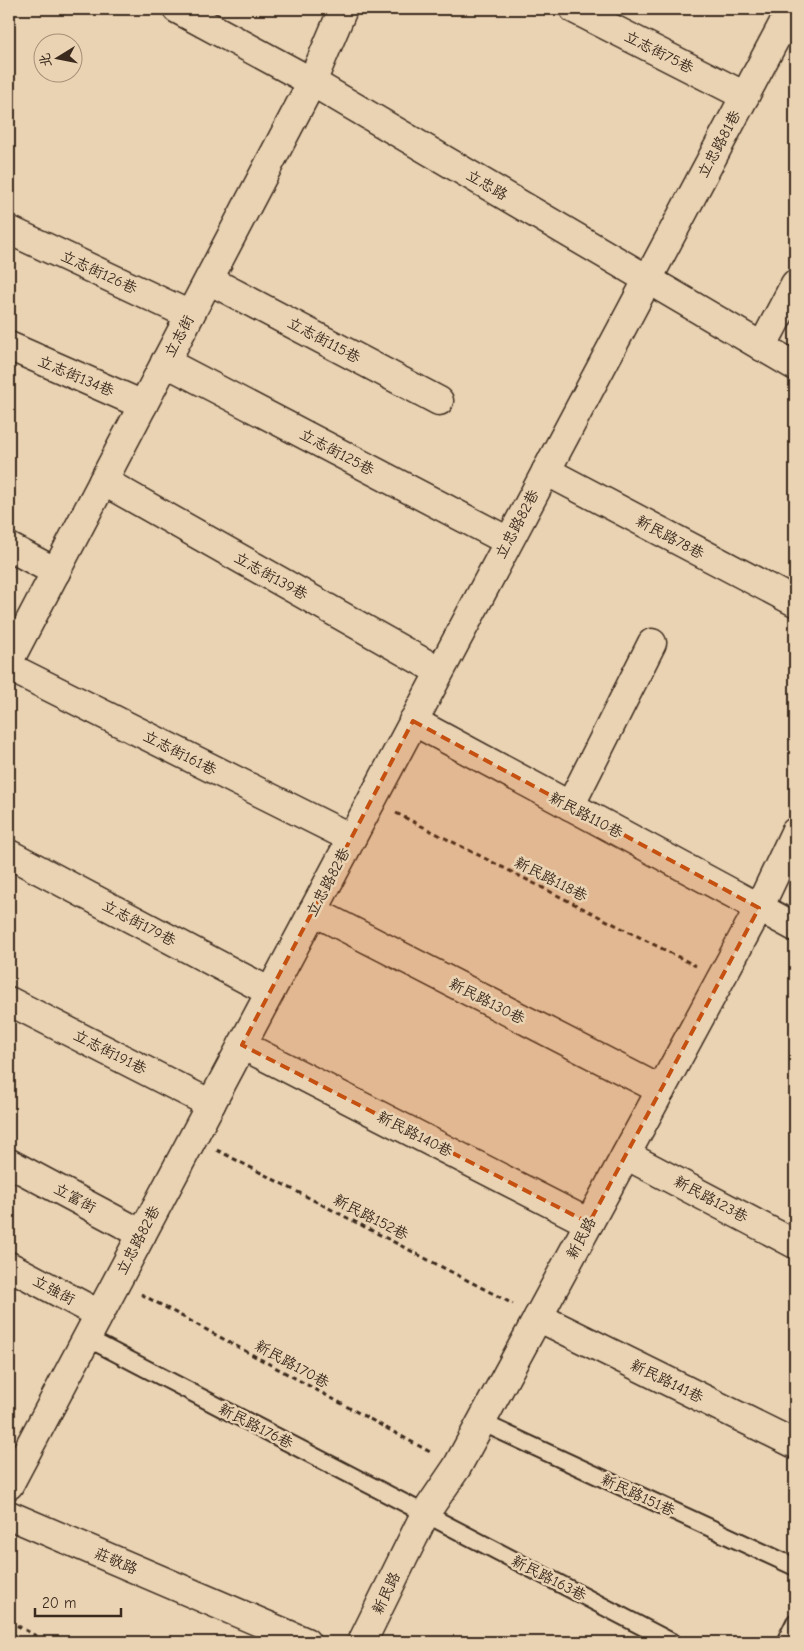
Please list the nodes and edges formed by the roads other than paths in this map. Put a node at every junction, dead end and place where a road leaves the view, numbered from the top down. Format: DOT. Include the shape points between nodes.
graph roads {
  1 [pos="177,9"];
  2 [pos="343,9"];
  3 [pos="574,9"];
  4 [pos="785,11"];
  5 [pos="312,82"];
  6 [pos="745,96"];
  7 [pos="9,230"];
  8 [pos="647,279"];
  9 [pos="209,280"];
  10 [pos="795,284"];
  11 [pos="190,315"];
  12 [pos="9,346"];
  13 [pos="762,347"];
  14 [pos="165,362"];
  15 [pos="795,366"];
  16 [pos="439,401"];
  17 [pos="143,405"];
  18 [pos="546,471"];
  19 [pos="103,482"];
  20 [pos="508,541"];
  21 [pos="9,546"];
  22 [pos="56,572"];
  23 [pos="795,602"];
  24 [pos="652,643"];
  25 [pos="9,661"];
  26 [pos="9,667"];
  27 [pos="439,671"];
  28 [pos="413,721"];
  29 [pos="570,806"];
  30 [pos="795,832"];
  31 [pos="351,838"];
  32 [pos="9,854"];
  33 [pos="759,908"];
  34 [pos="313,911"];
  35 [pos="795,927"];
  36 [pos="270,992"];
  37 [pos="9,1001"];
  38 [pos="242,1045"];
  39 [pos="661,1090"];
  40 [pos="210,1104"];
  41 [pos="626,1154"];
  42 [pos="9,1163"];
  43 [pos="589,1223"];
  44 [pos="142,1234"];
  45 [pos="795,1244"];
  46 [pos="9,1266"];
  47 [pos="99,1314"];
  48 [pos="538,1316"];
  49 [pos="87,1338"];
  50 [pos="481,1422"];
  51 [pos="795,1444"];
  52 [pos="9,1485"];
  53 [pos="425,1514"];
  54 [pos="9,1515"];
  55 [pos="795,1567"];
  56 [pos="795,1622"];
  57 [pos="306,1642"];
  58 [pos="362,1642"];
  59 [pos="672,1642"];
  60 [pos="785,1642"];
  1 -- 5 [label="street, 立忠路"];
  2 -- 5 [label="street, 立志街"];
  3 -- 6 [label="street, 立志街75巷"];
  4 -- 6 [label="street, 立忠路81巷"];
  5 -- 8 [label="street, 立忠路"];
  5 -- 9 [label="street, 立志街"];
  6 -- 8 [label="street, 立忠路81巷"];
  7 -- 11 [label="street, 立志街126巷"];
  8 -- 13 [label="street, 立忠路"];
  8 -- 18 [label="street, 立忠路82巷"];
  9 -- 11 [label="street, 立志街"];
  9 -- 16 [label="street, 立志街115巷"];
  10 -- 13 [label="street"];
  11 -- 14 [label="street, 立志街"];
  12 -- 17 [label="street, 立志街134巷"];
  13 -- 15 [label="street, 立忠路"];
  14 -- 17 [label="street, 立志街"];
  14 -- 20 [label="street, 立志街125巷"];
  17 -- 19 [label="street, 立志街"];
  18 -- 20 [label="street, 立忠路82巷"];
  18 -- 23 [label="street, 新民路78巷"];
  19 -- 22 [label="street, 立志街"];
  19 -- 27 [label="street, 立志街139巷"];
  20 -- 27 [label="street, 立忠路82巷"];
  21 -- 22 [label="street"];
  22 -- 25 [label="street, 立志街"];
  24 -- 29 [label="street"];
  26 -- 31 [label="street, 立志街161巷"];
  27 -- 28 [label="street, 立忠路82巷"];
  28 -- 29 [label="street, 新民路110巷"];
  28 -- 31 [label="street, 立忠路82巷"];
  29 -- 33 [label="street, 新民路110巷"];
  30 -- 33 [label="street, 新民路"];
  31 -- 34 [label="street, 立忠路82巷"];
  32 -- 36 [label="street, 立志街179巷"];
  33 -- 35 [label="street, 新民路110巷"];
  33 -- 39 [label="street, 新民路"];
  34 -- 36 [label="street, 立忠路82巷"];
  34 -- 39 [label="street, 新民路130巷"];
  36 -- 38 [label="street, 立忠路82巷"];
  37 -- 40 [label="street, 立志街191巷"];
  38 -- 40 [label="street, 立忠路82巷"];
  38 -- 43 [label="street, 新民路140巷"];
  39 -- 41 [label="street, 新民路"];
  40 -- 44 [label="street, 立忠路82巷"];
  41 -- 43 [label="street, 新民路"];
  41 -- 45 [label="street, 新民路123巷"];
  42 -- 44 [label="street, 立富街"];
  43 -- 48 [label="street, 新民路"];
  44 -- 47 [label="street, 立忠路82巷"];
  46 -- 47 [label="street, 立強街"];
  47 -- 49 [label="street, 立忠路82巷"];
  48 -- 50 [label="street, 新民路"];
  48 -- 51 [label="street, 新民路141巷"];
  49 -- 52 [label="street, 立忠路82巷"];
  49 -- 53 [label="lane, 新民路176巷"];
  50 -- 53 [label="street, 新民路" via="457,1467"];
  50 -- 55 [label="lane, 新民路151巷"];
  53 -- 58 [label="street, 新民路"];
  53 -- 59 [label="lane, 新民路163巷"];
  54 -- 57 [label="street, 莊敬路"];
  56 -- 60 [label="lane"];
}
